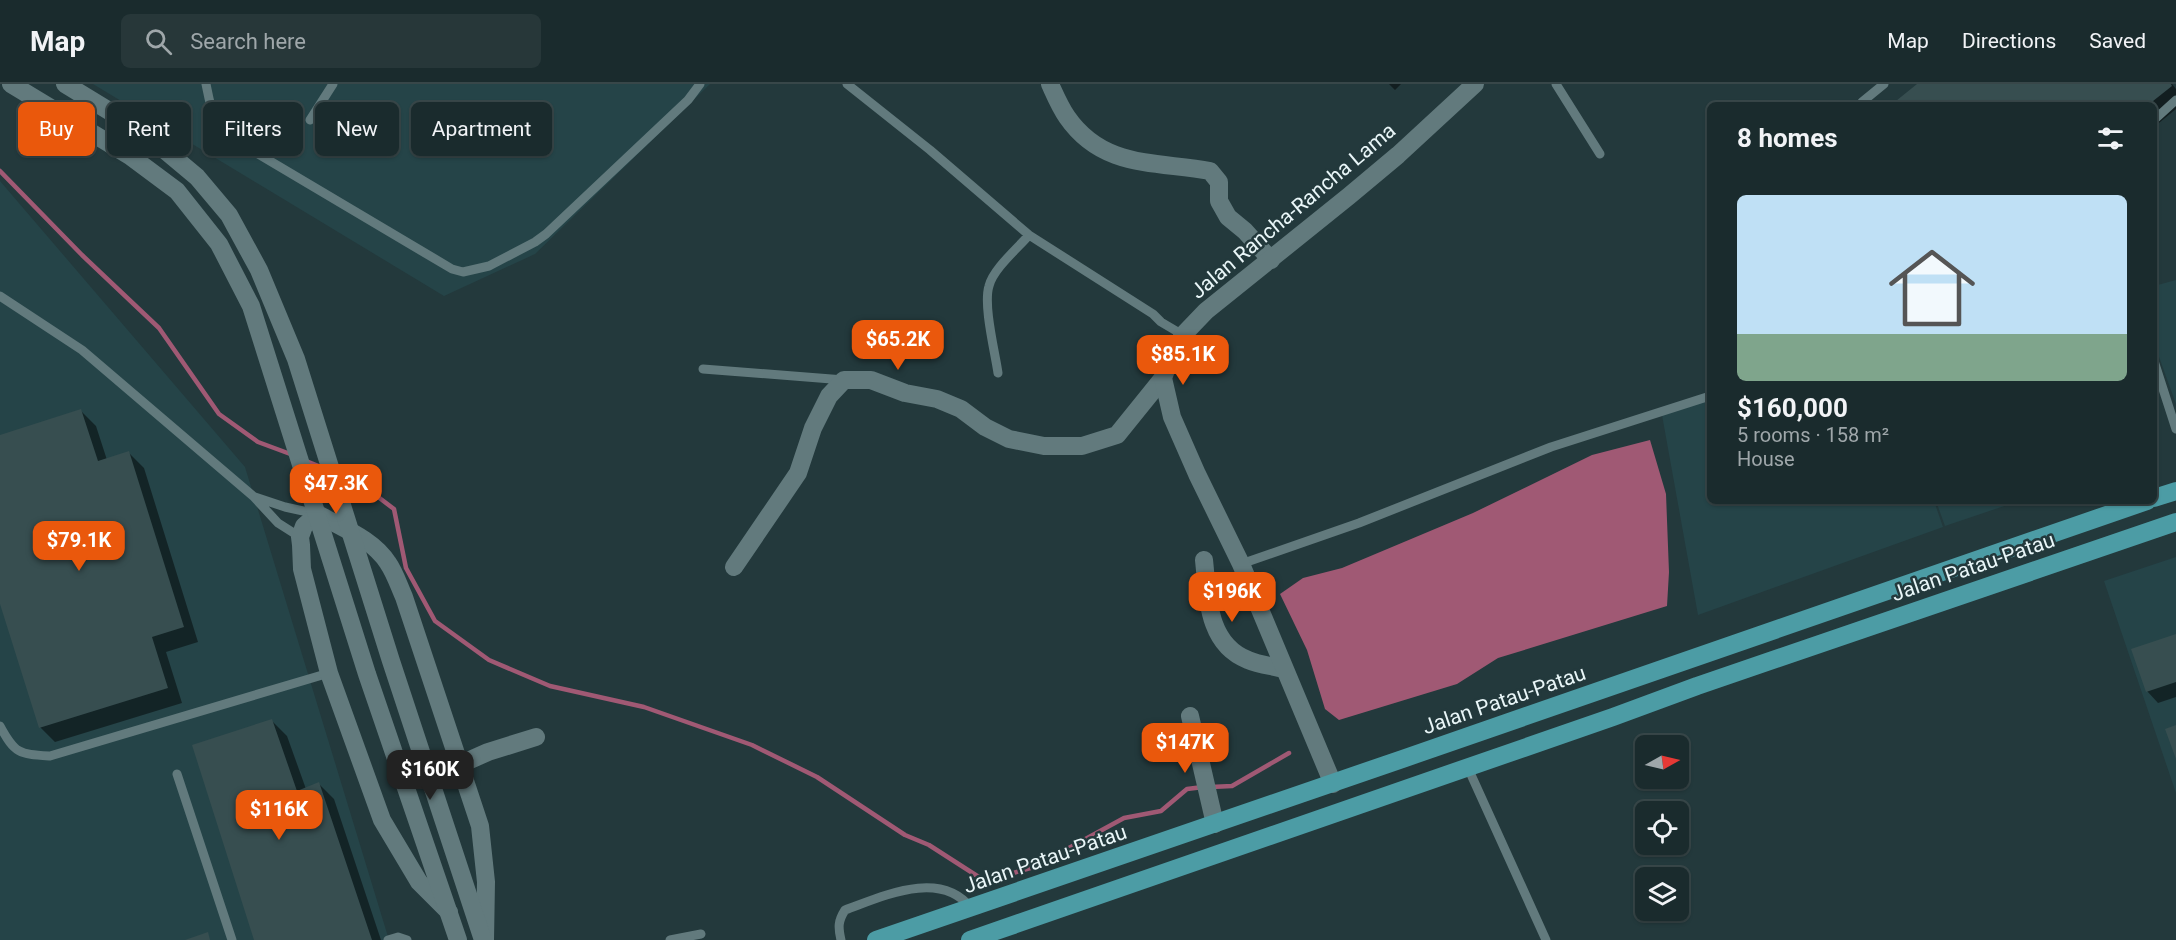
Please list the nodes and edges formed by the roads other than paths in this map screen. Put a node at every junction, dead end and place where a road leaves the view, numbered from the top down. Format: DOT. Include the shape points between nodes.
graph roads {
  1 [pos="11,84"];
  2 [pos="65,84"];
  3 [pos="206,84"];
  4 [pos="333,84"];
  5 [pos="700,84"];
  6 [pos="847,84"];
  7 [pos="1050,84"];
  8 [pos="1475,84"];
  9 [pos="1556,84"];
  10 [pos="1884,84"];
  11 [pos="2176,100"];
  12 [pos="1862,102"];
  13 [pos="2157,117"];
  14 [pos="310,120"];
  15 [pos="1600,154"];
  16 [pos="1029,235"];
  17 [pos="1270,260"];
  18 [pos="0,296"];
  19 [pos="1183,334"];
  20 [pos="703,369"];
  21 [pos="2157,370"];
  22 [pos="998,373"];
  23 [pos="1163,378"];
  24 [pos="844,380"];
  25 [pos="1707,397"];
  26 [pos="2176,429"];
  27 [pos="2176,491"];
  28 [pos="253,496"];
  29 [pos="2157,497"];
  30 [pos="2138,504"];
  31 [pos="318,514"];
  32 [pos="2176,522"];
  33 [pos="300,537"];
  34 [pos="1204,560"];
  35 [pos="1241,564"];
  36 [pos="734,567"];
  37 [pos="1284,669"];
  38 [pos="329,673"];
  39 [pos="1190,716"];
  40 [pos="0,726"];
  41 [pos="536,737"];
  42 [pos="461,764"];
  43 [pos="1468,768"];
  44 [pos="177,774"];
  45 [pos="1333,784"];
  46 [pos="1215,824"];
  47 [pos="971,908"];
  48 [pos="449,912"];
  49 [pos="701,934"];
  50 [pos="232,940"];
  51 [pos="388,940"];
  52 [pos="407,940"];
  53 [pos="458,940"];
  54 [pos="484,940"];
  55 [pos="670,940"];
  56 [pos="841,940"];
  57 [pos="876,940"];
  58 [pos="970,940"];
  59 [pos="1546,940"];
  1 -- 48 [label="street" via="130,156 177,191 219,244 251,306 367,674"];
  2 -- 54 [label="street" via="142,131 197,177 229,215 259,270 296,359"];
  3 -- 5 [label="lane" via="213,117 226,135 463,272 489,266 546,234 688,100"];
  4 -- 14 [label="lane"];
  6 -- 16 [label="lane"];
  7 -- 17 [label="street" via="1079,132 1117,157 1210,171 1219,182 1219,201 1228,216"];
  8 -- 17 [label="street, Jalan Rancha-Rancha Lama" via="1398,155"];
  9 -- 15 [label="lane"];
  10 -- 12 [label="lane"];
  11 -- 13 [label="lane"];
  16 -- 19 [label="lane"];
  16 -- 22 [label="lane" via="988,286"];
  17 -- 19 [label="street, Jalan Rancha-Rancha Lama"];
  18 -- 28 [label="lane" via="82,350"];
  19 -- 23 [label="street, Jalan Rancha-Rancha Lama"];
  20 -- 24 [label="lane"];
  21 -- 26 [label="lane"];
  23 -- 24 [label="street, Jalan Rancha-Rancha Lama" via="1117,435 1082,446 1044,446 1009,440 961,409 937,399 905,393 871,380"];
  23 -- 35 [label="street" via="1172,417"];
  24 -- 36 [label="street" via="830,396 813,428 798,473"];
  25 -- 35 [label="lane" via="1551,447 1359,523"];
  27 -- 29 [label="main road"];
  28 -- 31 [label="lane"];
  28 -- 33 [label="lane" via="278,523"];
  30 -- 45 [label="main road, Jalan Patau-Patau"];
  31 -- 33 [label="street" via="304,526"];
  31 -- 42 [label="street" via="368,543 389,563"];
  32 -- 43 [label="main road, Jalan Patau-Patau"];
  33 -- 38 [label="street" via="303,569"];
  34 -- 37 [label="street" via="1216,632 1229,649 1248,660"];
  35 -- 37 [label="street"];
  37 -- 45 [label="street"];
  38 -- 40 [label="lane" via="50,756 24,754 10,744"];
  38 -- 48 [label="street" via="382,820 419,882"];
  39 -- 46 [label="street"];
  41 -- 42 [label="street"];
  42 -- 54 [label="street" via="480,826 486,882"];
  43 -- 58 [label="main road, Jalan Patau-Patau"];
  43 -- 59 [label="lane"];
  44 -- 50 [label="lane"];
  45 -- 46 [label="main road, Jalan Patau-Patau"];
  46 -- 47 [label="main road, Jalan Patau-Patau"];
  47 -- 56 [label="lane" via="952,891 917,888 845,910 838,927"];
  47 -- 57 [label="main road, Jalan Patau-Patau"];
  48 -- 53 [label="street"];
  49 -- 55 [label="lane"];
  51 -- 52 [label="lane"];
}
